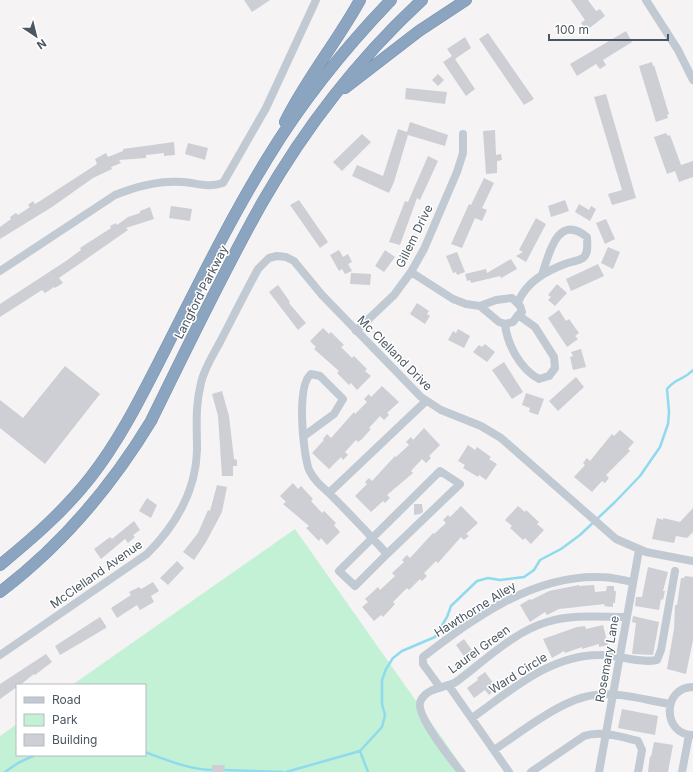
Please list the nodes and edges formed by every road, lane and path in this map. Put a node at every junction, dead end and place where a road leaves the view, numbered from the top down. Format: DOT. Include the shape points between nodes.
graph roads {
  1 [pos="316,0"];
  2 [pos="391,0"];
  3 [pos="422,0"];
  4 [pos="466,0"];
  5 [pos="646,0"];
  6 [pos="358,2"];
  7 [pos="693,80"];
  8 [pos="329,101"];
  9 [pos="463,134"];
  10 [pos="267,158"];
  11 [pos="0,271"];
  12 [pos="412,272"];
  13 [pos="542,275"];
  14 [pos="246,293"];
  15 [pos="518,302"];
  16 [pos="480,306"];
  17 [pos="518,316"];
  18 [pos="505,324"];
  19 [pos="356,331"];
  20 [pos="426,401"];
  21 [pos="304,436"];
  22 [pos="329,493"];
  23 [pos="372,538"];
  24 [pos="639,550"];
  25 [pos="387,554"];
  26 [pos="693,561"];
  27 [pos="0,565"];
  28 [pos="675,571"];
  29 [pos="633,582"];
  30 [pos="0,592"];
  31 [pos="626,617"];
  32 [pos="0,655"];
  33 [pos="620,656"];
  34 [pos="439,686"];
  35 [pos="449,686"];
  36 [pos="693,687"];
  37 [pos="612,695"];
  38 [pos="670,704"];
  39 [pos="472,718"];
  40 [pos="605,735"];
  41 [pos="691,735"];
  42 [pos="494,750"];
  43 [pos="461,772"];
  44 [pos="509,772"];
  45 [pos="531,772"];
  46 [pos="599,772"];
  47 [pos="638,772"];
  48 [pos="682,772"];
  1 -- 11 [label="street" via="266,108 223,183 212,186 158,182 115,195"];
  2 -- 10 [label="highway, Langford Parkway" via="353,40 309,95"];
  3 -- 8 [label="highway, Langford Parkway" via="380,40"];
  4 -- 8 [label="highway" via="418,31"];
  5 -- 7 [label="street" via="678,50"];
  6 -- 10 [label="highway" via="344,29 292,107"];
  8 -- 30 [label="highway, Langford Parkway" via="262,203 130,455 63,538 35,565"];
  9 -- 12 [label="street, Gillem Drive" via="463,153 457,172"];
  10 -- 27 [label="highway, Langford Parkway" via="112,446 91,477 68,503"];
  12 -- 16 [label="street" via="453,299"];
  12 -- 19 [label="street, Gillem Drive" via="394,295"];
  13 -- 13 [label="street" via="551,269 583,258 587,251 587,237 572,229 556,237"];
  13 -- 15 [label="street" via="522,291"];
  14 -- 19 [label="street, Mc Clelland Drive" via="262,263 277,256 286,257 294,261"];
  14 -- 32 [label="street, McClelland Avenue" via="201,382 195,410 195,472 178,517 164,537 147,554"];
  15 -- 16 [label="street" via="512,298"];
  15 -- 17 [label="street" via="522,312"];
  16 -- 18 [label="street"];
  17 -- 18 [label="street" via="513,322"];
  17 -- 18 [label="street" via="535,327 554,357 555,368 549,376 539,379 530,374 510,345"];
  19 -- 20 [label="street, Mc Clelland Drive"];
  20 -- 22 [label="street"];
  20 -- 24 [label="street, Mc Clelland Drive" via="501,438 603,529 616,539"];
  21 -- 21 [label="street" via="303,395 311,374 320,376 343,398 334,414"];
  21 -- 22 [label="street" via="305,458 310,471 315,481"];
  22 -- 23 [label="street"];
  23 -- 25 [label="street"];
  23 -- 25 [label="street" via="339,571 355,586"];
  23 -- 25 [label="street" via="440,471 460,484"];
  24 -- 26 [label="street, Mc Clelland Drive"];
  24 -- 29 [label="street, Rosemary Lane"];
  28 -- 33 [label="street, Ward Circle" via="657,660 649,662"];
  29 -- 31 [label="street, Rosemary Lane"];
  29 -- 34 [label="street, Hawthorne Alley" via="600,577 554,581 530,589 488,612 423,657 423,664"];
  31 -- 33 [label="street, Rosemary Lane"];
  31 -- 35 [label="street, Laurel Green" via="580,617 548,622 526,631"];
  33 -- 37 [label="street, Rosemary Lane"];
  33 -- 39 [label="street, Ward Circle" via="571,657 542,670"];
  34 -- 35 [label="street"];
  34 -- 43 [label="street" via="421,700 419,707 423,719"];
  35 -- 39 [label="street, Laurel Green"];
  36 -- 38 [label="street" via="678,693"];
  37 -- 38 [label="street"];
  37 -- 40 [label="street, Rosemary Lane"];
  37 -- 42 [label="street" via="595,695 568,702"];
  38 -- 41 [label="street" via="669,715 673,724 680,731"];
  39 -- 42 [label="street, Laurel Green"];
  40 -- 45 [label="street" via="592,733 584,736"];
  40 -- 46 [label="street, Rosemary Lane"];
  40 -- 47 [label="street" via="638,741 642,750"];
  41 -- 48 [label="street"];
  42 -- 44 [label="street, Laurel Green"];
}
